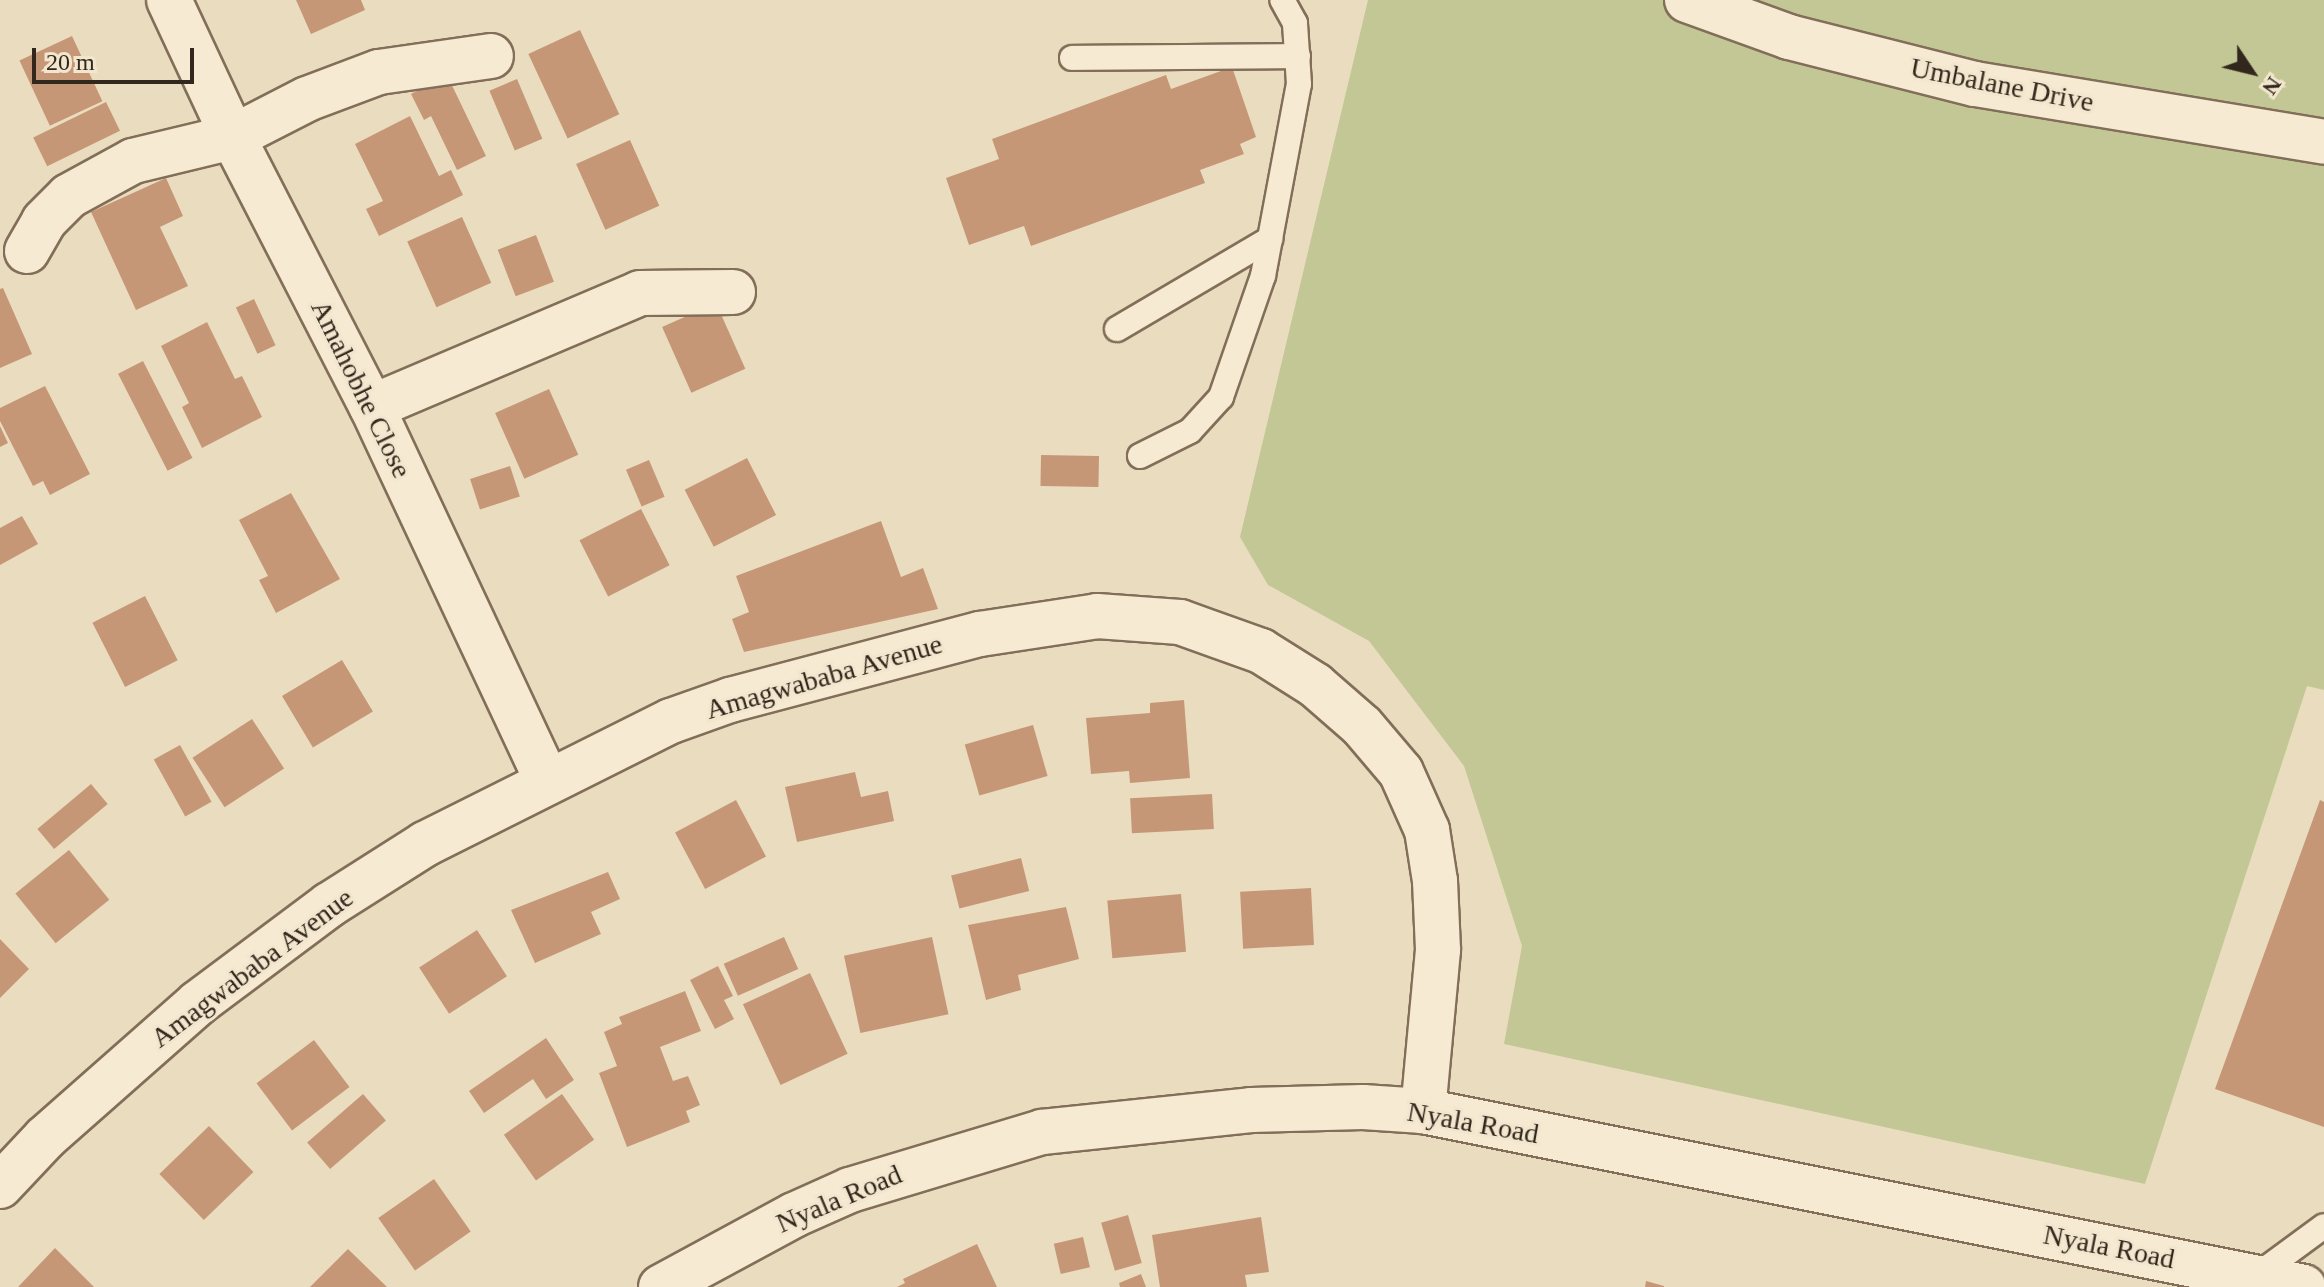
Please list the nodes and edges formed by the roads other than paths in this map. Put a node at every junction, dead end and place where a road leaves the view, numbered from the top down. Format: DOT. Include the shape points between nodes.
graph roads {
  1 [pos="169,0"];
  2 [pos="1282,0"];
  3 [pos="1687,0"];
  4 [pos="491,56"];
  5 [pos="1298,56"];
  6 [pos="1072,58"];
  7 [pos="233,137"];
  8 [pos="2324,142"];
  9 [pos="1270,239"];
  10 [pos="27,251"];
  11 [pos="733,292"];
  12 [pos="1117,329"];
  13 [pos="372,407"];
  14 [pos="1140,456"];
  15 [pos="547,781"];
  16 [pos="1423,1111"];
  17 [pos="0,1186"];
  18 [pos="2324,1226"];
  19 [pos="2256,1276"];
  20 [pos="661,1287"];
  21 [pos="2304,1287"];
  1 -- 7 [label="street, Amahobhe Close"];
  2 -- 5 [label="lane" via="1295,23"];
  3 -- 8 [label="street, Umbalane Drive" via="1789,37 1975,84"];
  4 -- 7 [label="street" via="379,72 307,99"];
  5 -- 6 [label="lane"];
  5 -- 9 [label="lane" via="1299,84"];
  7 -- 10 [label="street" via="162,150 96,179 44,221"];
  7 -- 13 [label="street, Amahobhe Close"];
  9 -- 12 [label="lane"];
  9 -- 14 [label="lane" via="1263,276 1221,397 1190,431"];
  11 -- 13 [label="street" via="640,293"];
  13 -- 15 [label="street, Amahobhe Close"];
  15 -- 16 [label="street, Amagwababa Avenue" via="671,721 730,700 980,634 1097,616 1180,622 1215,632 1261,651 1315,685 1362,726 1401,772 1427,830 1438,950"];
  15 -- 17 [label="street, Amagwababa Avenue" via="425,844 329,905 198,1003 45,1138"];
  16 -- 19 [label="street, Nyala Road"];
  16 -- 20 [label="street, Nyala Road" via="1251,1110 1042,1132 850,1190"];
  18 -- 19 [label="lane"];
  19 -- 21 [label="street, Nyala Road"];
}
